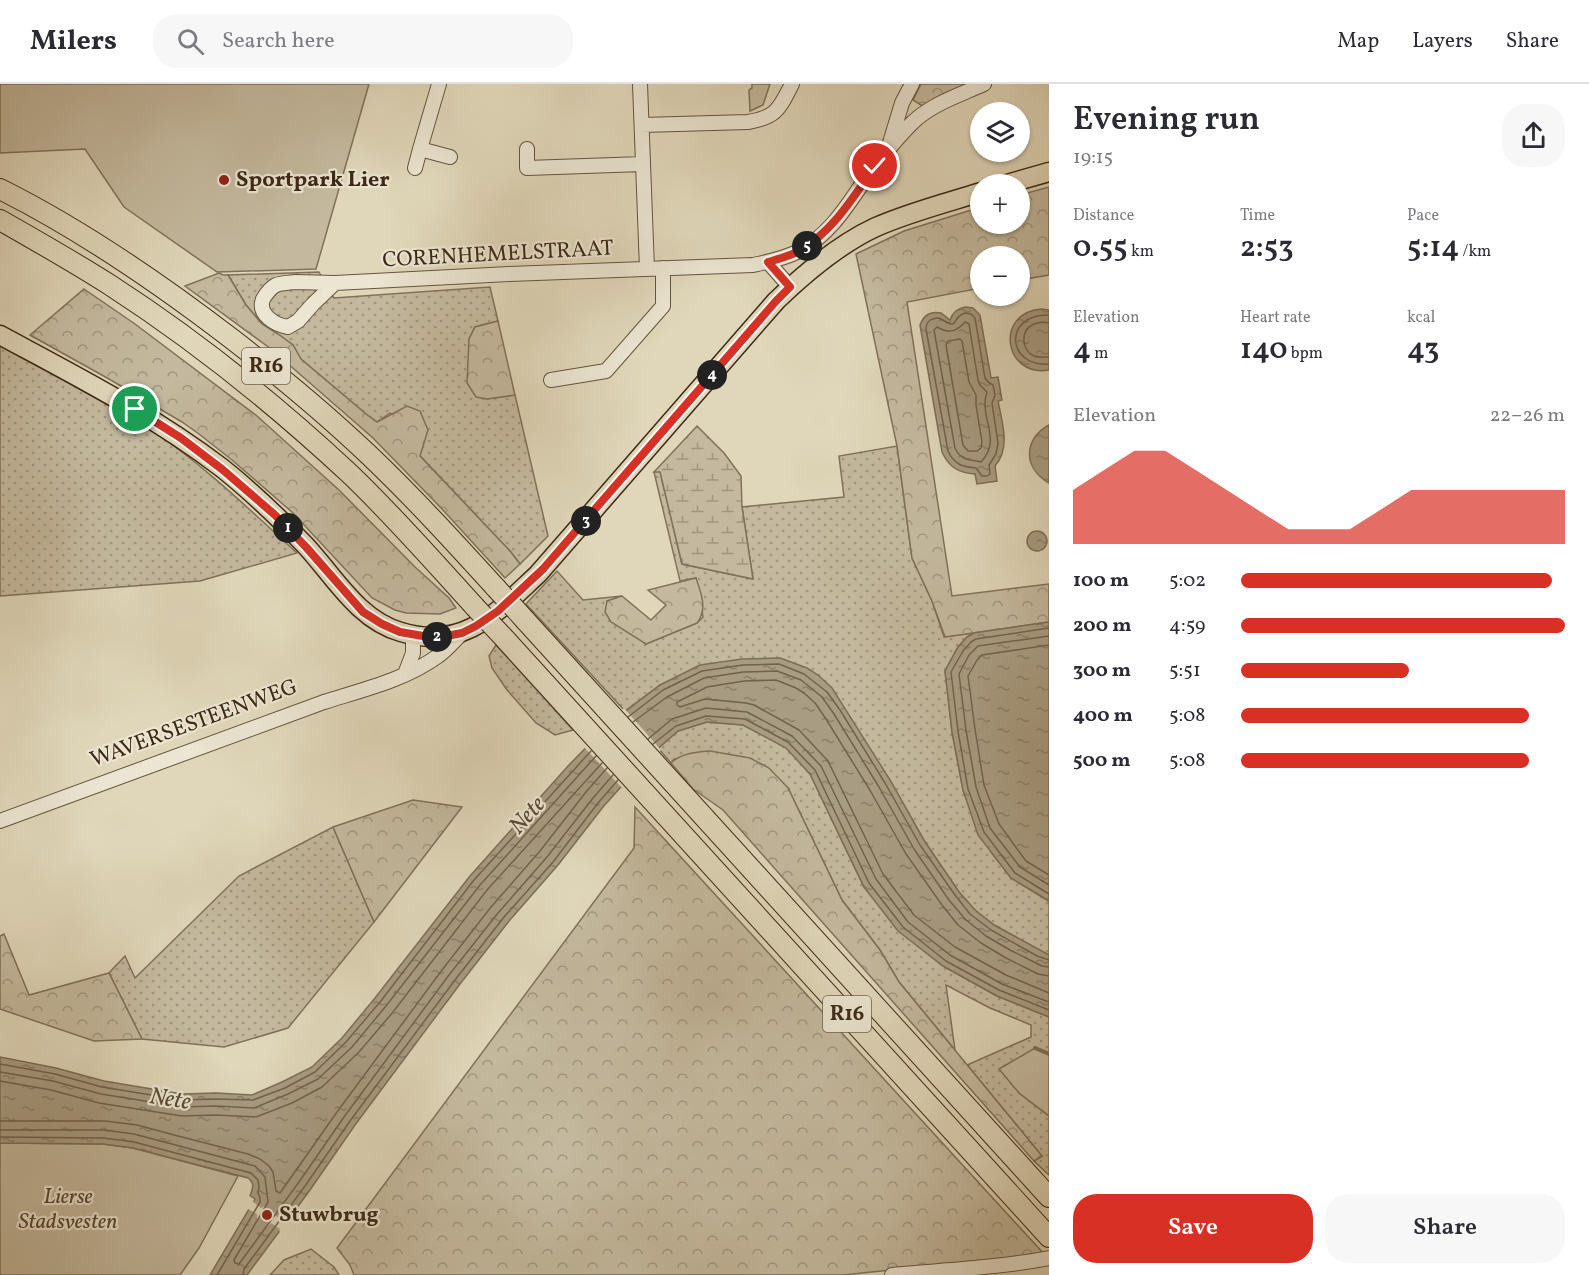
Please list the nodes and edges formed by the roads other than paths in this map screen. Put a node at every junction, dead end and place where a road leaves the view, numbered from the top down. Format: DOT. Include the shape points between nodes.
graph roads {
  1 [pos="440,84"];
  2 [pos="640,84"];
  3 [pos="792,84"];
  4 [pos="912,84"];
  5 [pos="984,84"];
  6 [pos="642,125"];
  7 [pos="420,149"];
  8 [pos="527,149"];
  9 [pos="887,151"];
  10 [pos="450,157"];
  11 [pos="643,164"];
  12 [pos="415,168"];
  13 [pos="1049,172"];
  14 [pos="1030,177"];
  15 [pos="0,189"];
  16 [pos="970,195"];
  17 [pos="0,220"];
  18 [pos="768,262"];
  19 [pos="663,268"];
  20 [pos="647,269"];
  21 [pos="335,283"];
  22 [pos="790,287"];
  23 [pos="0,335"];
  24 [pos="551,380"];
  25 [pos="462,633"];
  26 [pos="413,635"];
  27 [pos="405,674"];
  28 [pos="0,821"];
  29 [pos="1049,1197"];
  30 [pos="1049,1237"];
  31 [pos="1049,1258"];
  32 [pos="892,1275"];
  1 -- 7 [label="street"];
  2 -- 6 [label="street"];
  3 -- 6 [label="street" via="780,108 761,119"];
  4 -- 9 [label="street"];
  5 -- 9 [label="street" via="923,114"];
  6 -- 11 [label="street"];
  7 -- 10 [label="street"];
  7 -- 12 [label="street"];
  8 -- 11 [label="street" via="527,168"];
  9 -- 18 [label="street, CORENHEMELSTRAAT" via="833,225 797,252"];
  11 -- 20 [label="street"];
  13 -- 14 [label="main road"];
  15 -- 29 [label="highway, R16, bridge" via="78,233 174,296 269,368 370,456 435,521"];
  16 -- 22 [label="main road, WAVERSESTEENWEG" via="876,228 846,244"];
  17 -- 30 [label="highway, R16, bridge" via="158,317 255,392 350,474 400,524"];
  18 -- 19 [label="street, CORENHEMELSTRAAT"];
  18 -- 22 [label="street"];
  19 -- 20 [label="street, CORENHEMELSTRAAT"];
  19 -- 24 [label="street" via="663,306 606,371"];
  20 -- 21 [label="street, CORENHEMELSTRAAT"];
  21 -- 21 [label="street, CORENHEMELSTRAAT" via="276,284 266,293 262,304 265,314 271,321 288,327"];
  22 -- 25 [label="main road, WAVERSESTEENWEG" via="543,569 498,611"];
  23 -- 26 [label="main road" via="181,438 275,515 363,612"];
  25 -- 26 [label="main road" via="441,637"];
  25 -- 27 [label="street, WAVERSESTEENWEG" via="436,657"];
  26 -- 27 [label="street" via="413,653"];
  27 -- 28 [label="street, WAVERSESTEENWEG"];
  31 -- 32 [label="street"];
}
